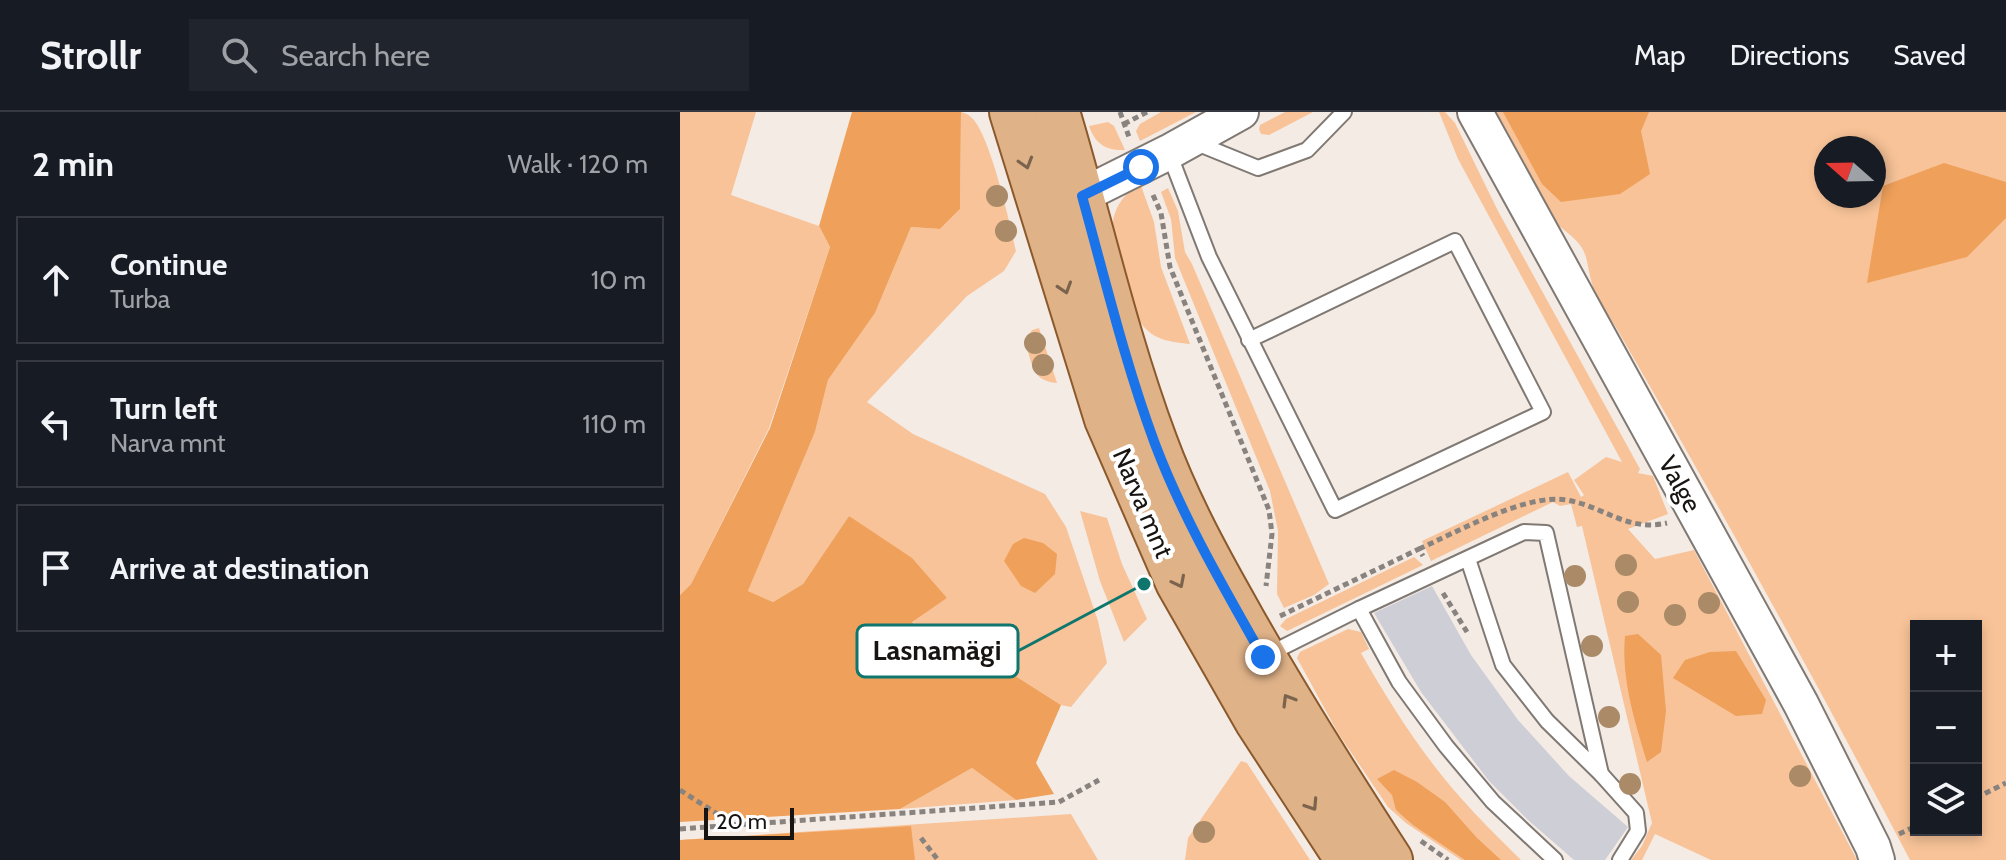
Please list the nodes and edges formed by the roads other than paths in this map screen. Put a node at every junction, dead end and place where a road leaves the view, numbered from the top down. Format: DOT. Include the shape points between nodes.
graph roads {
  1 [pos="1012,112"];
  2 [pos="1057,112"];
  3 [pos="1241,112"];
  4 [pos="1344,112"];
  5 [pos="1475,112"];
  6 [pos="1180,146"];
  7 [pos="1082,196"];
  8 [pos="1042,214"];
  9 [pos="1249,340"];
  10 [pos="1468,559"];
  11 [pos="1359,609"];
  12 [pos="1263,657"];
  13 [pos="1601,774"];
  14 [pos="1348,860"];
  15 [pos="1390,860"];
  16 [pos="1555,860"];
  17 [pos="1620,860"];
  18 [pos="1877,860"];
  1 -- 8 [label="main road, Narva mnt, one-way"];
  2 -- 7 [label="main road, Narva mnt"];
  3 -- 6 [label="street"];
  4 -- 6 [label="lane" via="1307,150 1258,168"];
  5 -- 18 [label="street, Valge" via="1794,691"];
  6 -- 7 [label="street"];
  6 -- 9 [label="lane" via="1209,257"];
  7 -- 8 [label="street"];
  7 -- 12 [label="main road, Narva mnt" via="1156,446 1201,546"];
  8 -- 14 [label="main road, Narva mnt, one-way" via="1107,419 1178,582 1258,722"];
  9 -- 9 [label="lane" via="1335,510 1543,412 1455,241"];
  10 -- 11 [label="lane"];
  10 -- 13 [label="lane" via="1503,665 1547,721"];
  10 -- 13 [label="lane" via="1524,532 1546,533"];
  11 -- 12 [label="lane"];
  11 -- 16 [label="lane" via="1399,682 1446,746 1493,802"];
  15 -- 12 [label="main road, Narva mnt, one-way"];
  13 -- 17 [label="lane" via="1636,813 1638,831"];
}
